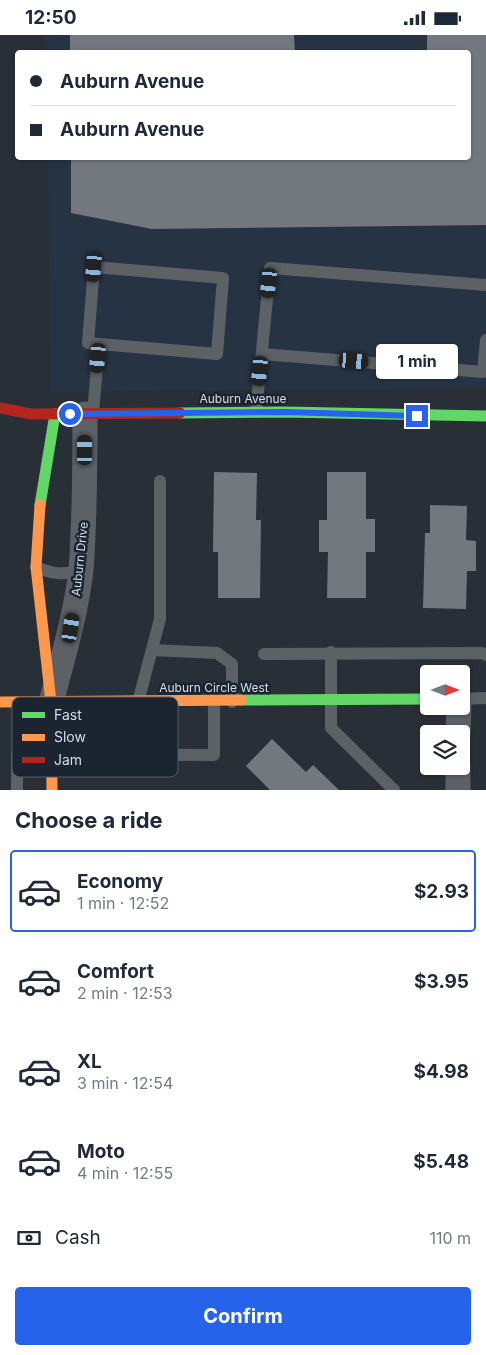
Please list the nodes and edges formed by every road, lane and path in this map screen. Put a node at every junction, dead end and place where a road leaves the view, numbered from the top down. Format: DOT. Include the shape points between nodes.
graph roads {
  1 [pos="486,285"];
  2 [pos="486,340"];
  3 [pos="99,344"];
  4 [pos="262,354"];
  5 [pos="0,409"];
  6 [pos="256,412"];
  7 [pos="55,414"];
  8 [pos="89,414"];
  9 [pos="486,416"];
  10 [pos="160,481"];
  11 [pos="36,567"];
  12 [pos="80,571"];
  13 [pos="152,650"];
  14 [pos="331,652"];
  15 [pos="264,653"];
  16 [pos="486,655"];
  17 [pos="50,697"];
  18 [pos="52,697"];
  19 [pos="139,697"];
  20 [pos="420,699"];
  21 [pos="470,699"];
  22 [pos="486,699"];
  23 [pos="331,700"];
  24 [pos="178,702"];
  25 [pos="214,702"];
  26 [pos="232,702"];
  27 [pos="178,755"];
  28 [pos="458,775"];
  29 [pos="17,777"];
  30 [pos="52,777"];
  31 [pos="17,790"];
  32 [pos="52,790"];
  33 [pos="394,790"];
  34 [pos="458,790"];
  1 -- 4 [label="lane" via="270,268"];
  2 -- 4 [label="lane" via="483,372"];
  3 -- 3 [label="lane" via="217,354 223,278 94,267 88,343"];
  3 -- 8 [label="lane"];
  4 -- 6 [label="lane"];
  5 -- 7 [label="street, Auburn Avenue"];
  6 -- 8 [label="street, Auburn Avenue"];
  6 -- 9 [label="street, Auburn Avenue"];
  7 -- 8 [label="street, Auburn Avenue"];
  7 -- 11 [label="street, Auburn Drive" via="39,513"];
  8 -- 12 [label="street, Auburn Drive"];
  10 -- 13 [label="lane" via="160,619"];
  11 -- 12 [label="lane" via="65,575"];
  11 -- 17 [label="street, Auburn Drive"];
  12 -- 18 [label="street, Auburn Drive" via="71,628"];
  13 -- 19 [label="lane"];
  13 -- 26 [label="lane" via="217,653 232,664"];
  14 -- 15 [label="lane"];
  14 -- 16 [label="lane"];
  14 -- 23 [label="lane"];
  20 -- 23 [label="street, Auburn Circle West"];
  21 -- 22 [label="lane"];
  23 -- 26 [label="street, Auburn Circle West"];
  23 -- 33 [label="lane" via="331,728"];
  24 -- 25 [label="street, Auburn Circle West"];
  25 -- 26 [label="street, Auburn Circle West"];
  25 -- 27 [label="lane" via="214,755"];
  28 -- 34 [label="street"];
  29 -- 31 [label="lane"];
  30 -- 32 [label="street, Auburn Drive"];
}
